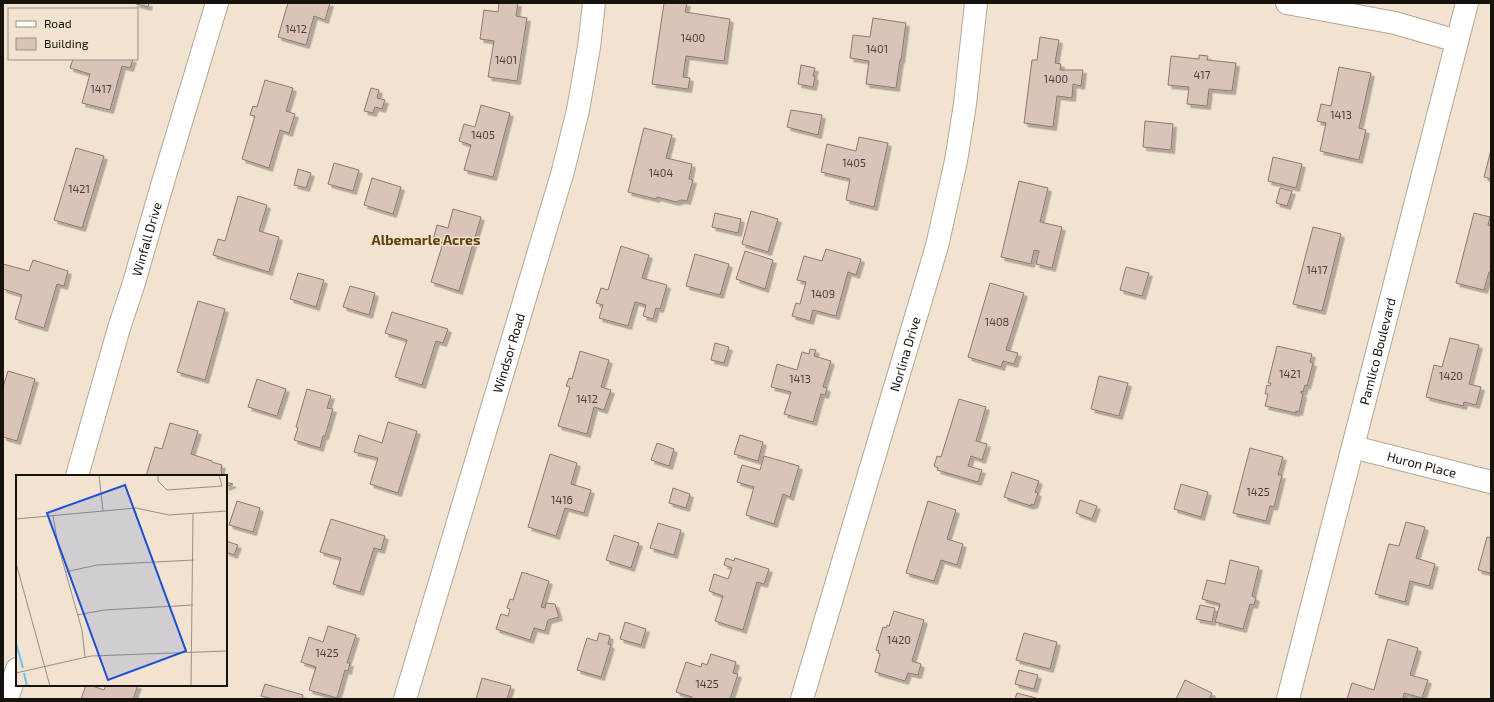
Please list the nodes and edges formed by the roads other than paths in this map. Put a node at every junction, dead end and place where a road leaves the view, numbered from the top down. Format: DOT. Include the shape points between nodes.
graph roads {
  1 [pos="217,3"];
  2 [pos="594,3"];
  3 [pos="976,3"];
  4 [pos="1287,3"];
  5 [pos="1467,3"];
  6 [pos="1457,41"];
  7 [pos="1353,447"];
  8 [pos="77,475"];
  9 [pos="1491,482"];
  10 [pos="16,673"];
  11 [pos="7,699"];
  12 [pos="405,699"];
  13 [pos="802,699"];
  14 [pos="1288,699"];
  1 -- 8 [label="street, Winfall Drive"];
  2 -- 12 [label="street, Windsor Road" via="590,47 563,171"];
  3 -- 13 [label="street, Norlina Drive" via="956,161 937,246"];
  4 -- 6 [label="street" via="1395,23"];
  5 -- 6 [label="street, Pamlico Boulevard"];
  6 -- 7 [label="street, Pamlico Boulevard"];
  7 -- 9 [label="street, Huron Place"];
  7 -- 14 [label="street, Pamlico Boulevard"];
  10 -- 11 [label="street"];
}
